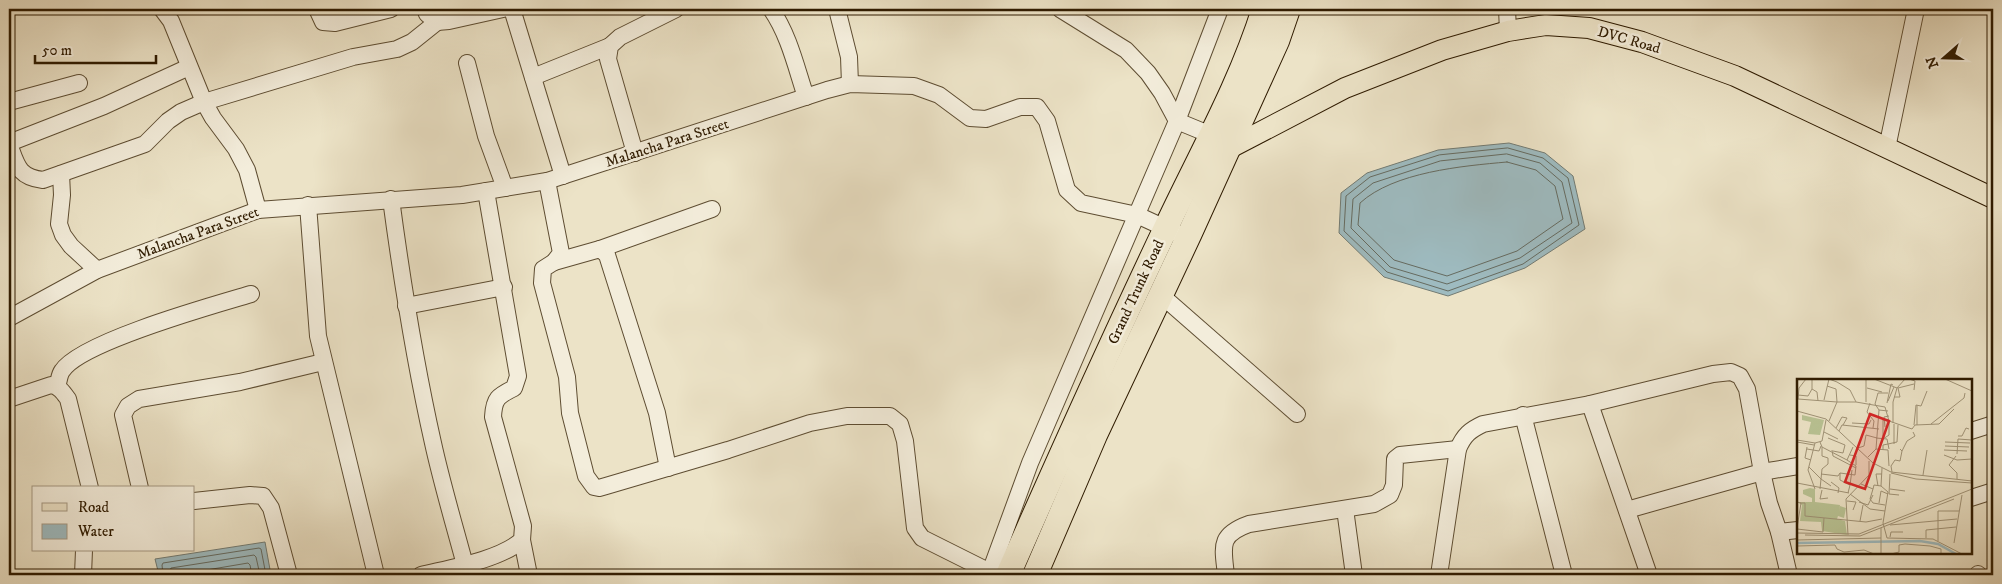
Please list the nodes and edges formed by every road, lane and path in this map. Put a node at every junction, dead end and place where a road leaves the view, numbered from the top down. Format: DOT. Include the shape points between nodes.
graph roads {
  1 [pos="162,9"];
  2 [pos="317,9"];
  3 [pos="391,9"];
  4 [pos="425,9"];
  5 [pos="502,9"];
  6 [pos="512,9"];
  7 [pos="676,9"];
  8 [pos="771,9"];
  9 [pos="837,9"];
  10 [pos="1060,9"];
  11 [pos="1220,9"];
  12 [pos="1264,9"];
  13 [pos="1288,9"];
  14 [pos="1507,9"];
  15 [pos="1916,9"];
  16 [pos="437,22"];
  17 [pos="1508,31"];
  18 [pos="610,46"];
  19 [pos="467,63"];
  20 [pos="189,67"];
  21 [pos="533,77"];
  22 [pos="79,83"];
  23 [pos="850,84"];
  24 [pos="806,97"];
  25 [pos="9,102"];
  26 [pos="204,102"];
  27 [pos="1177,121"];
  28 [pos="1219,142"];
  29 [pos="9,143"];
  30 [pos="1887,148"];
  31 [pos="635,153"];
  32 [pos="61,174"];
  33 [pos="555,178"];
  34 [pos="505,188"];
  35 [pos="486,190"];
  36 [pos="1993,198"];
  37 [pos="391,199"];
  38 [pos="308,205"];
  39 [pos="712,209"];
  40 [pos="258,210"];
  41 [pos="1137,216"];
  42 [pos="1166,229"];
  43 [pos="1188,238"];
  44 [pos="600,249"];
  45 [pos="554,262"];
  46 [pos="97,270"];
  47 [pos="504,287"];
  48 [pos="251,294"];
  49 [pos="1161,295"];
  50 [pos="406,306"];
  51 [pos="9,318"];
  52 [pos="323,362"];
  53 [pos="57,386"];
  54 [pos="9,399"];
  55 [pos="1590,404"];
  56 [pos="1297,414"];
  57 [pos="1523,415"];
  58 [pos="1993,424"];
  59 [pos="1972,431"];
  60 [pos="1458,449"];
  61 [pos="1797,466"];
  62 [pos="668,468"];
  63 [pos="1762,472"];
  64 [pos="90,486"];
  65 [pos="140,486"];
  66 [pos="1993,491"];
  67 [pos="1972,498"];
  68 [pos="195,501"];
  69 [pos="1346,509"];
  70 [pos="1627,510"];
  71 [pos="1797,530"];
  72 [pos="1779,532"];
  73 [pos="522,540"];
  74 [pos="84,552"];
  75 [pos="465,565"];
  76 [pos="996,574"];
  77 [pos="83,575"];
  78 [pos="289,575"];
  79 [pos="376,575"];
  80 [pos="421,575"];
  81 [pos="529,575"];
  82 [pos="1035,575"];
  83 [pos="1226,575"];
  84 [pos="1354,575"];
  85 [pos="1439,575"];
  86 [pos="1564,575"];
  87 [pos="1649,575"];
  88 [pos="1788,575"];
  1 -- 20 [label="street" via="171,21"];
  2 -- 3 [label="street" via="323,22 335,23"];
  4 -- 16 [label="street"];
  5 -- 16 [label="street"];
  6 -- 21 [label="street"];
  7 -- 18 [label="street" via="620,37"];
  8 -- 24 [label="street" via="788,43"];
  9 -- 23 [label="street" via="849,57"];
  10 -- 27 [label="street" via="1126,50 1148,73"];
  11 -- 27 [label="street"];
  12 -- 28 [label="highway, Grand Trunk Road"];
  13 -- 28 [label="highway, Grand Trunk Road" via="1277,41"];
  14 -- 17 [label="street"];
  15 -- 30 [label="street"];
  16 -- 26 [label="street" via="412,42 397,49 353,57"];
  17 -- 28 [label="main road, DVC Road" via="1442,50"];
  17 -- 30 [label="main road, DVC Road" via="1546,25 1589,28 1642,42 1735,76"];
  18 -- 21 [label="street"];
  18 -- 31 [label="street" via="608,59"];
  19 -- 34 [label="street" via="486,136"];
  20 -- 26 [label="street"];
  20 -- 29 [label="street" via="104,106"];
  21 -- 33 [label="street"];
  22 -- 25 [label="street"];
  23 -- 24 [label="street, Malancha Para Street"];
  23 -- 41 [label="street, Malancha Para Street" via="914,86 938,95 970,118 986,119 1020,107 1036,107 1047,121 1067,190 1081,203"];
  24 -- 31 [label="street, Malancha Para Street"];
  26 -- 32 [label="street" via="168,121 145,144"];
  26 -- 40 [label="street" via="247,170"];
  27 -- 28 [label="street"];
  27 -- 41 [label="street"];
  28 -- 42 [label="highway, Grand Trunk Road"];
  28 -- 43 [label="highway, Grand Trunk Road"];
  29 -- 32 [label="street" via="19,169 30,178 43,180"];
  30 -- 36 [label="main road, DVC Road"];
  31 -- 33 [label="street, Malancha Para Street"];
  32 -- 46 [label="street" via="59,224 71,246"];
  33 -- 34 [label="street, Malancha Para Street"];
  33 -- 45 [label="street" via="561,253"];
  34 -- 35 [label="street, Malancha Para Street"];
  35 -- 37 [label="street, Malancha Para Street"];
  35 -- 47 [label="street"];
  37 -- 38 [label="street, Malancha Para Street"];
  37 -- 50 [label="street"];
  38 -- 40 [label="street, Malancha Para Street"];
  38 -- 52 [label="street" via="318,336"];
  39 -- 44 [label="street"];
  40 -- 46 [label="street, Malancha Para Street"];
  41 -- 42 [label="street, Malancha Para Street"];
  41 -- 76 [label="street" via="1030,463"];
  42 -- 43 [label="street, Malancha Para Street"];
  42 -- 76 [label="highway, Grand Trunk Road" via="1069,436"];
  43 -- 49 [label="highway, Grand Trunk Road"];
  44 -- 45 [label="street"];
  44 -- 62 [label="street" via="607,255 650,389"];
  45 -- 62 [label="street" via="543,269 542,283 567,377 570,413 589,482 599,488"];
  46 -- 51 [label="street, Malancha Para Street"];
  47 -- 50 [label="street"];
  47 -- 73 [label="street" via="518,376 514,388 501,394 494,403 493,417 523,526"];
  48 -- 53 [label="street" via="183,314 90,351 62,371"];
  49 -- 56 [label="street"];
  49 -- 82 [label="highway, Grand Trunk Road" via="1095,435"];
  50 -- 75 [label="street" via="433,446"];
  52 -- 65 [label="street" via="240,382 139,399 128,406 123,415"];
  52 -- 79 [label="street"];
  53 -- 54 [label="street"];
  53 -- 64 [label="street" via="68,399"];
  55 -- 57 [label="street"];
  55 -- 63 [label="street" via="1731,372 1740,376 1747,389"];
  55 -- 70 [label="street"];
  57 -- 60 [label="street" via="1472,429 1463,437"];
  57 -- 86 [label="street"];
  58 -- 59 [label="street"];
  60 -- 69 [label="street" via="1400,455 1396,459 1390,495 1374,504"];
  60 -- 85 [label="street"];
  61 -- 63 [label="street"];
  62 -- 76 [label="street" via="810,423 847,416 890,416 900,424 905,441 915,528 922,538"];
  63 -- 70 [label="street"];
  63 -- 72 [label="street"];
  66 -- 67 [label="street"];
  68 -- 78 [label="street" via="262,496 271,508"];
  69 -- 83 [label="street" via="1235,529 1227,536 1223,547"];
  69 -- 84 [label="street"];
  70 -- 87 [label="street"];
  71 -- 72 [label="street"];
  72 -- 88 [label="street"];
  73 -- 75 [label="street" via="512,549"];
  73 -- 81 [label="street"];
  74 -- 77 [label="street"];
  75 -- 80 [label="street"];
}
